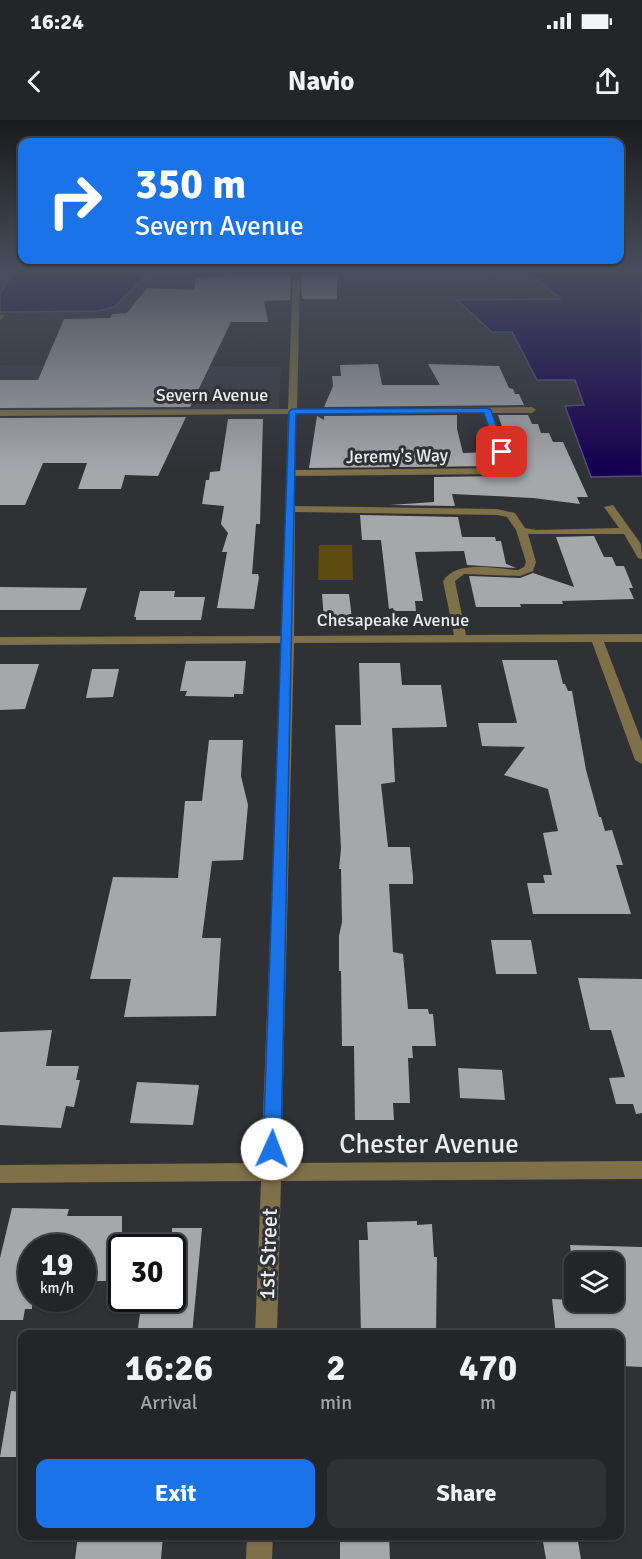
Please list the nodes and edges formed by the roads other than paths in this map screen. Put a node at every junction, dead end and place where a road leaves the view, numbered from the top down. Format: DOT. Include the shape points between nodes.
graph roads {
  1 [pos="295,337"];
  2 [pos="487,410"];
  3 [pos="532,410"];
  4 [pos="292,412"];
  5 [pos="0,413"];
  6 [pos="502,452"];
  7 [pos="505,471"];
  8 [pos="290,473"];
  9 [pos="609,507"];
  10 [pos="289,510"];
  11 [pos="642,526"];
  12 [pos="624,529"];
  13 [pos="521,530"];
  14 [pos="642,556"];
  15 [pos="288,638"];
  16 [pos="461,638"];
  17 [pos="597,638"];
  18 [pos="640,639"];
  19 [pos="0,641"];
  20 [pos="642,760"];
  21 [pos="642,1170"];
  22 [pos="271,1173"];
  23 [pos="0,1174"];
  24 [pos="266,1330"];
  25 [pos="260,1540"];
  26 [pos="259,1559"];
  1 -- 4 [label="street, 1st Street"];
  2 -- 3 [label="street, Severn Avenue"];
  2 -- 4 [label="street, Severn Avenue"];
  2 -- 6 [label="street"];
  4 -- 5 [label="street, Severn Avenue"];
  4 -- 8 [label="street, 1st Street"];
  7 -- 8 [label="street, Jeremy's Way"];
  8 -- 10 [label="street, 1st Street"];
  9 -- 12 [label="street"];
  10 -- 13 [label="street" via="497,512 511,515"];
  10 -- 15 [label="street, 1st Street"];
  11 -- 12 [label="street"];
  12 -- 13 [label="street" via="536,533"];
  12 -- 14 [label="street"];
  13 -- 16 [label="street" via="531,562 529,569 520,573 463,571 449,581"];
  15 -- 16 [label="street, Chesapeake Avenue"];
  15 -- 19 [label="street, Chesapeake Avenue"];
  15 -- 22 [label="street, 1st Street"];
  16 -- 17 [label="street, Chesapeake Avenue"];
  17 -- 18 [label="street, Chesapeake Avenue"];
  17 -- 20 [label="street"];
  21 -- 22 [label="street, Chester Avenue"];
  22 -- 23 [label="street, Chester Avenue"];
  22 -- 24 [label="street, 1st Street"];
  25 -- 26 [label="street"];
}
